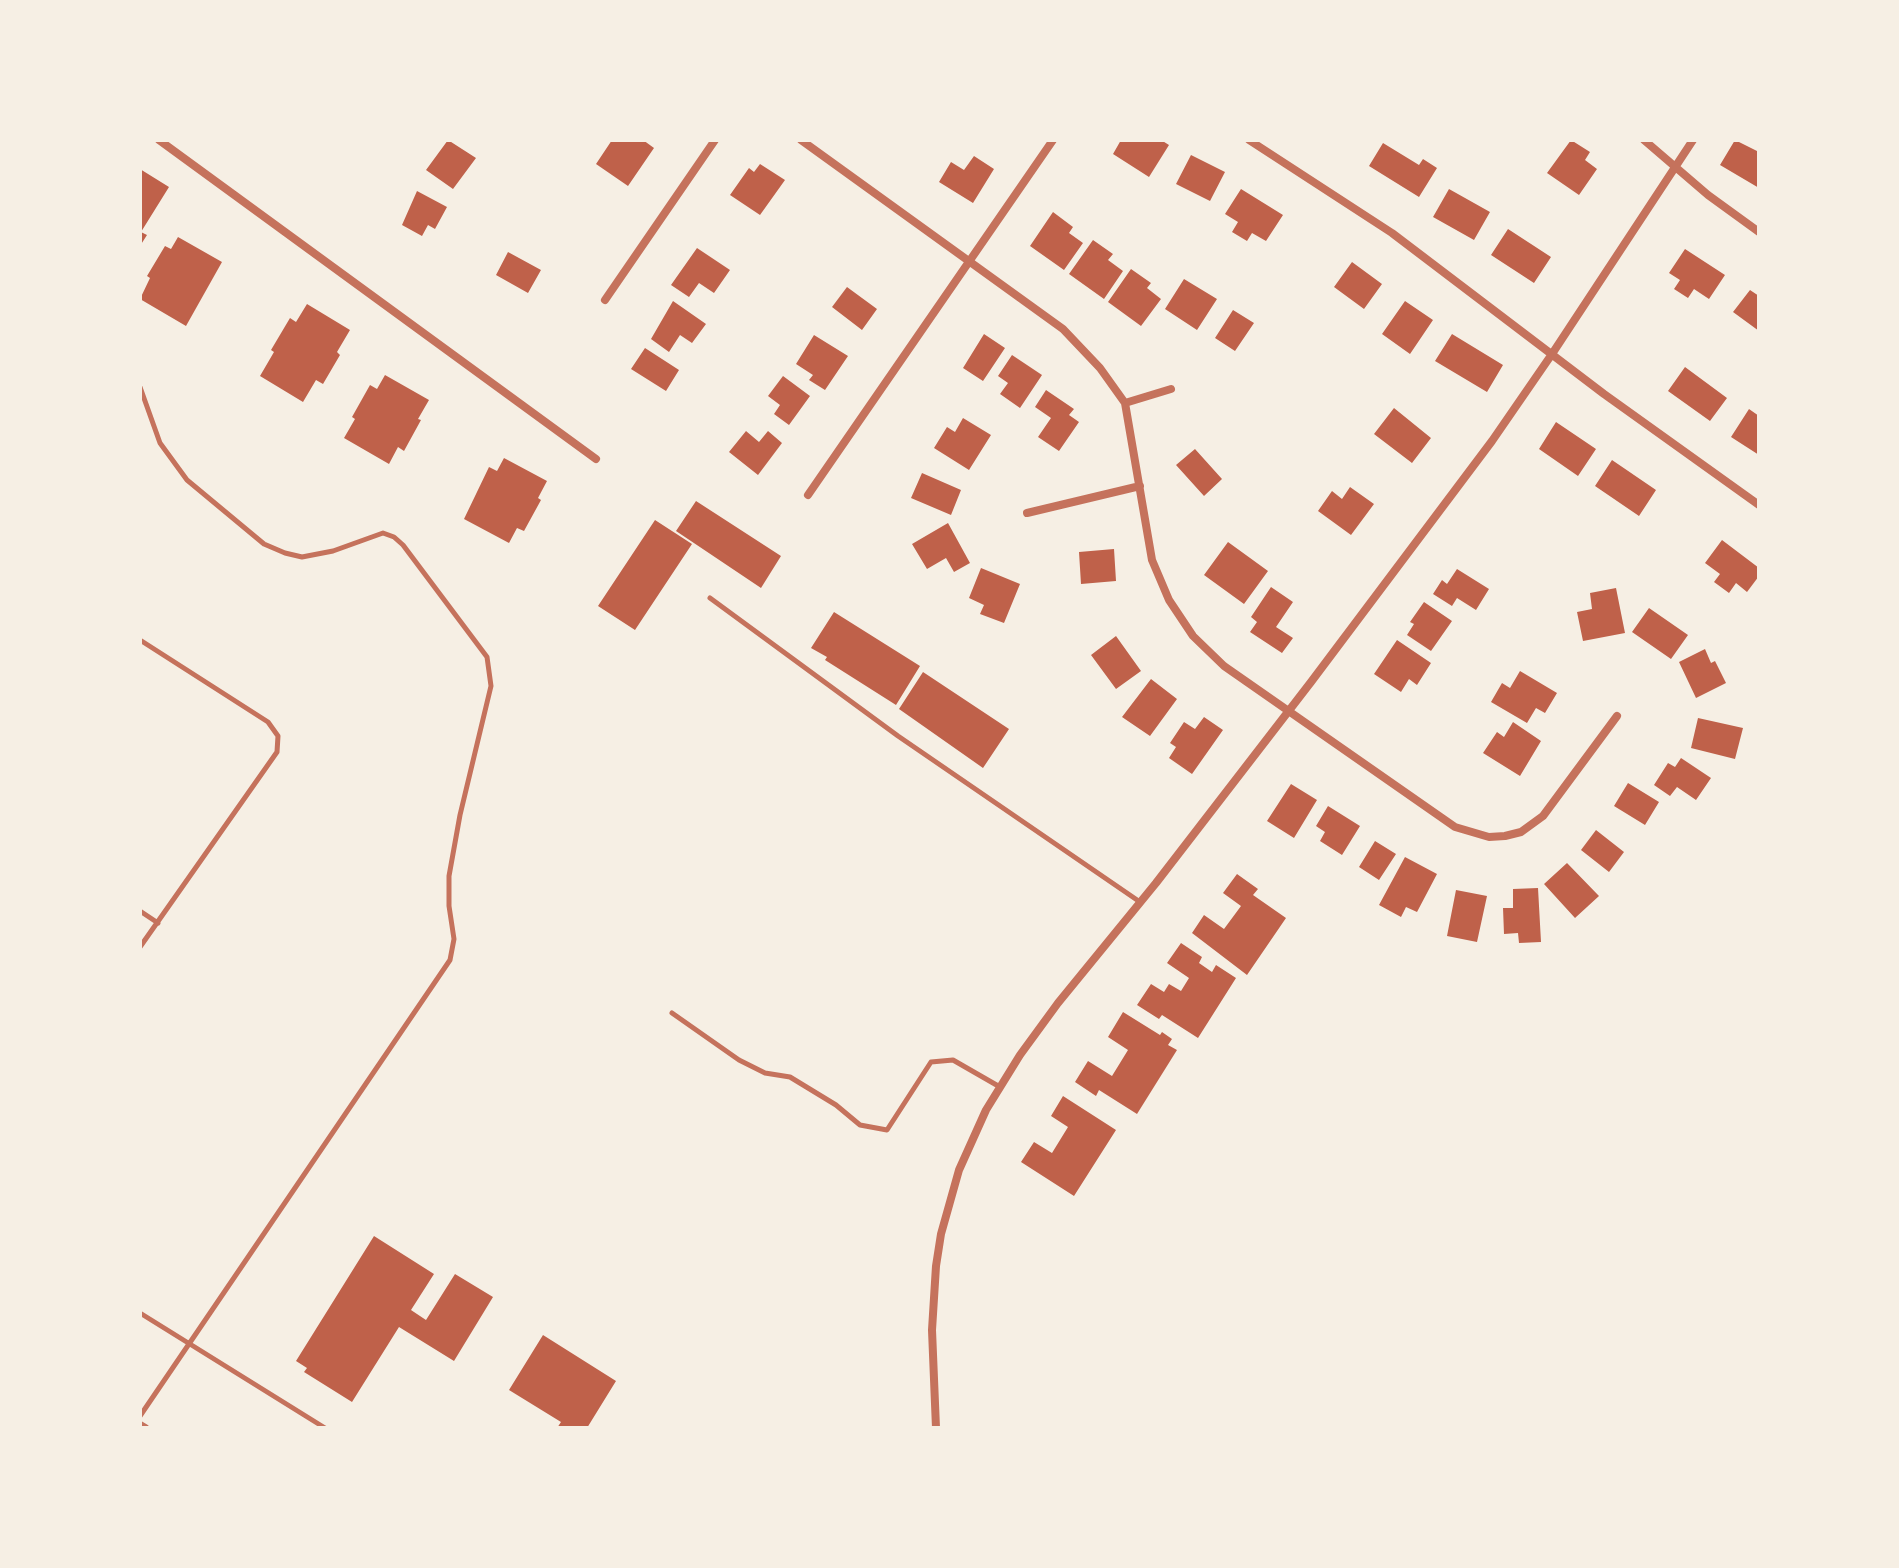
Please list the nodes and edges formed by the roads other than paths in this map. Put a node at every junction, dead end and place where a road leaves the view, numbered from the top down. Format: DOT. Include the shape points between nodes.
graph roads {
  1 [pos="159,140"];
  2 [pos="715,140"];
  3 [pos="801,140"];
  4 [pos="1053,140"];
  5 [pos="1249,140"];
  6 [pos="1644,140"];
  7 [pos="1693,140"];
  8 [pos="1675,168"];
  9 [pos="1759,232"];
  10 [pos="969,261"];
  11 [pos="605,300"];
  12 [pos="1552,354"];
  13 [pos="140,387"];
  14 [pos="1171,389"];
  15 [pos="1125,403"];
  16 [pos="596,459"];
  17 [pos="1140,486"];
  18 [pos="808,495"];
  19 [pos="1759,505"];
  20 [pos="1027,513"];
  21 [pos="710,598"];
  22 [pos="140,640"];
  23 [pos="1288,710"];
  24 [pos="1617,716"];
  25 [pos="1140,902"];
  26 [pos="140,911"];
  27 [pos="158,923"];
  28 [pos="140,947"];
  29 [pos="672,1013"];
  30 [pos="1000,1087"];
  31 [pos="140,1313"];
  32 [pos="187,1344"];
  33 [pos="140,1416"];
  34 [pos="140,1425"];
  35 [pos="145,1428"];
  36 [pos="325,1428"];
  37 [pos="936,1428"];
  1 -- 16 [label="street"];
  2 -- 11 [label="street"];
  3 -- 10 [label="street"];
  4 -- 10 [label="street"];
  5 -- 12 [label="street" via="1392,233"];
  6 -- 8 [label="street"];
  7 -- 8 [label="street"];
  8 -- 9 [label="street"];
  8 -- 12 [label="street"];
  10 -- 15 [label="street" via="1070,335"];
  10 -- 18 [label="street"];
  12 -- 19 [label="street"];
  12 -- 23 [label="street"];
  13 -- 32 [label="lane" via="160,443 187,480 264,544 302,557 383,533 394,537 487,657 491,672 449,876 454,939 450,960"];
  14 -- 15 [label="street"];
  15 -- 17 [label="street"];
  17 -- 20 [label="street"];
  17 -- 23 [label="street" via="1152,560 1169,600 1207,652"];
  21 -- 25 [label="lane" via="898,736"];
  22 -- 27 [label="lane" via="268,722 278,736 277,752"];
  23 -- 24 [label="street" via="1455,827 1489,837 1521,832 1543,816"];
  23 -- 25 [label="street"];
  25 -- 30 [label="street" via="1058,1003"];
  26 -- 27 [label="lane"];
  27 -- 28 [label="lane"];
  29 -- 30 [label="lane" via="739,1060 765,1073 790,1077 860,1125 887,1130 931,1062 953,1060"];
  30 -- 37 [label="street" via="959,1170 941,1234 932,1298"];
  31 -- 32 [label="lane"];
  32 -- 33 [label="lane"];
  32 -- 36 [label="lane"];
  34 -- 35 [label="street"];
}
